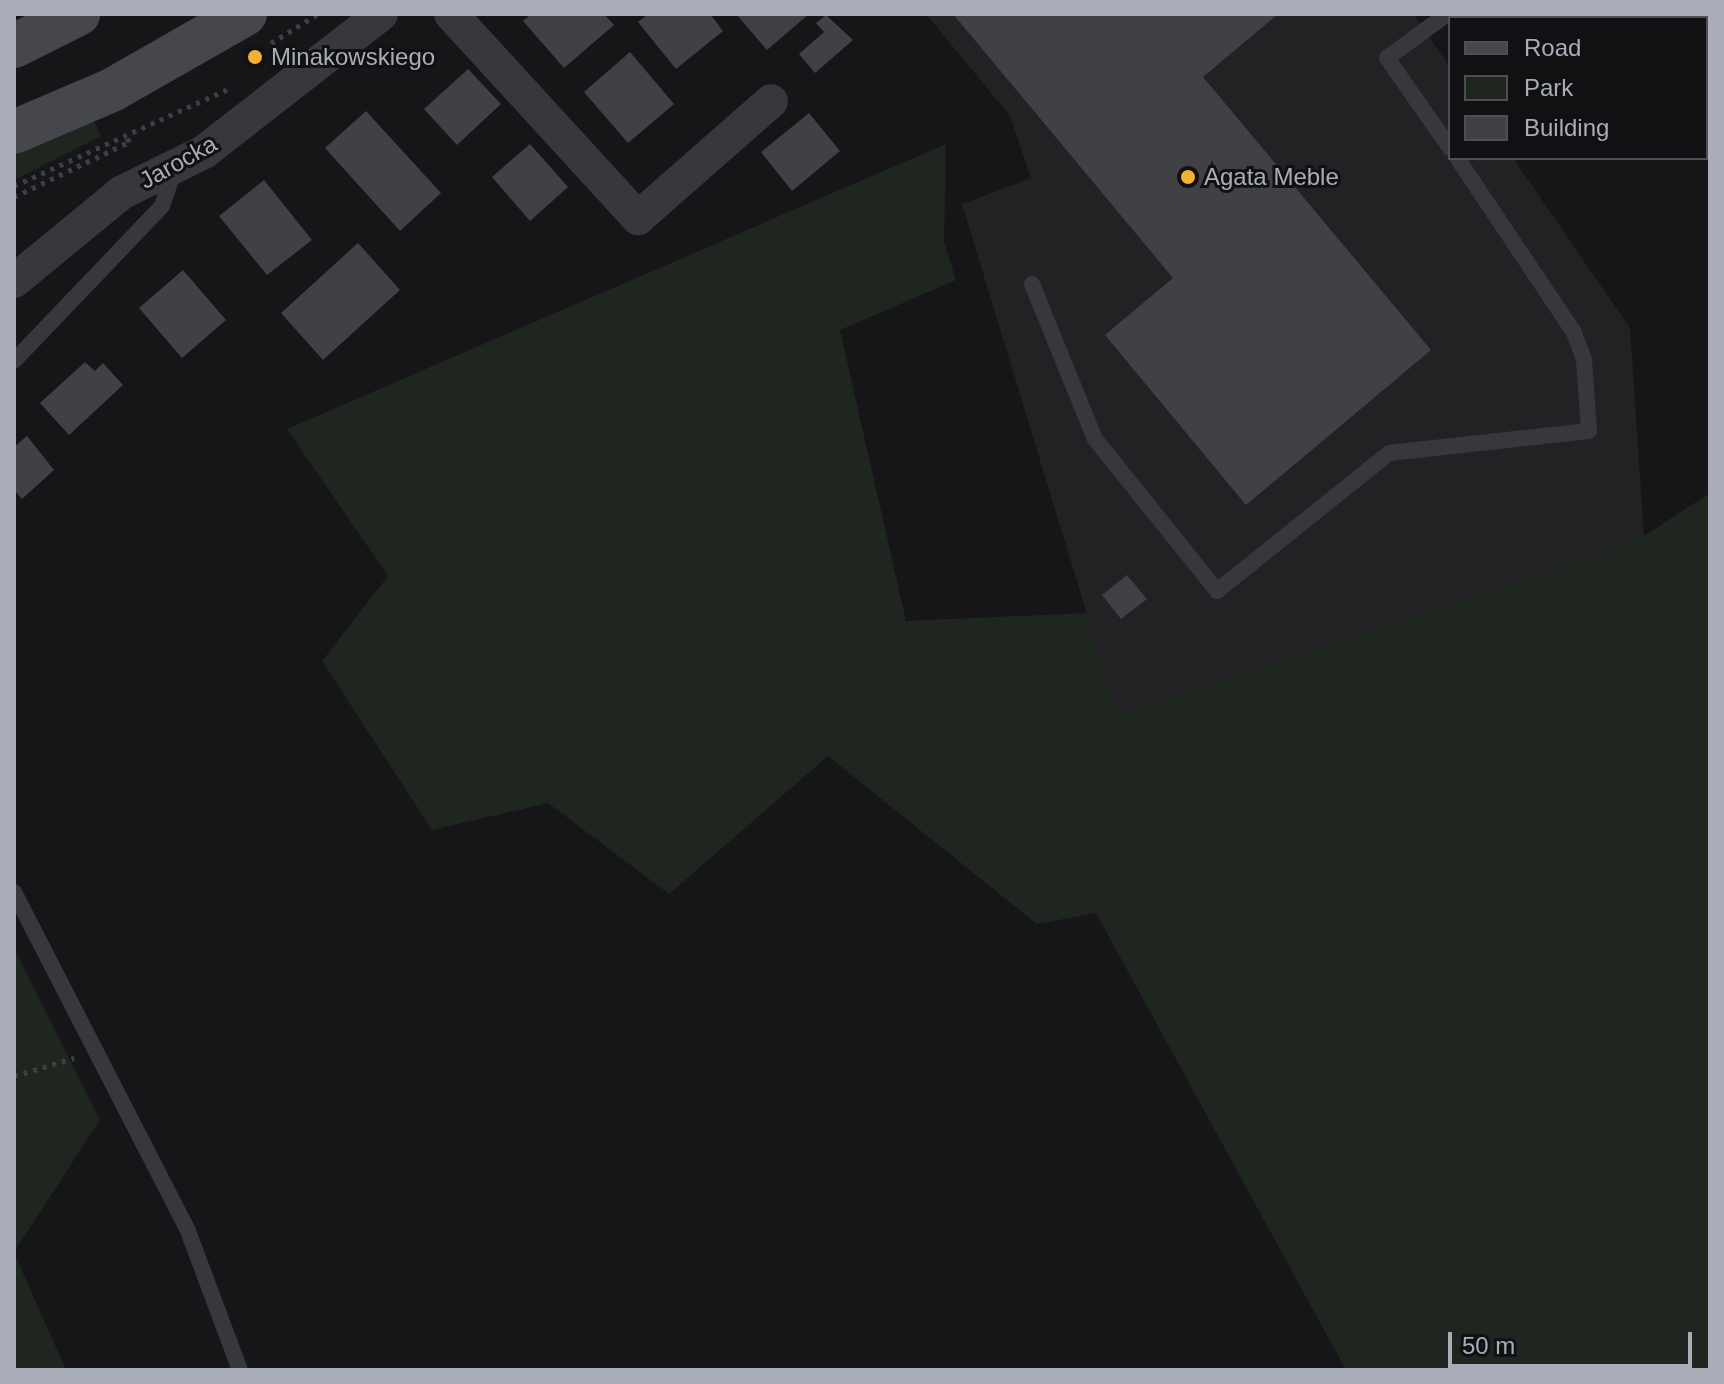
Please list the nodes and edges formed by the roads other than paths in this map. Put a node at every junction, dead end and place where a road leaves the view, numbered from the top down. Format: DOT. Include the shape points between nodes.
graph roads {
  1 [pos="78,14"];
  2 [pos="245,14"];
  3 [pos="381,14"];
  4 [pos="451,14"];
  5 [pos="1447,14"];
  6 [pos="14,46"];
  7 [pos="771,101"];
  8 [pos="14,132"];
  9 [pos="1448,145"];
  10 [pos="1458,160"];
  11 [pos="176,166"];
  12 [pos="14,281"];
  13 [pos="1032,284"];
  14 [pos="14,361"];
  15 [pos="14,892"];
  16 [pos="240,1370"];
  1 -- 6 [label="main road"];
  2 -- 8 [label="main road" via="112,90"];
  3 -- 11 [label="street, Jarocka" via="204,152"];
  4 -- 7 [label="street" via="638,218"];
  5 -- 9 [label="lane" via="1387,58"];
  10 -- 13 [label="lane" via="1573,331 1584,359 1589,431 1389,453 1217,591 1095,439"];
  11 -- 12 [label="street, Jarocka" via="121,193"];
  11 -- 14 [label="lane" via="162,206"];
  15 -- 16 [label="lane" via="188,1231"];
}
